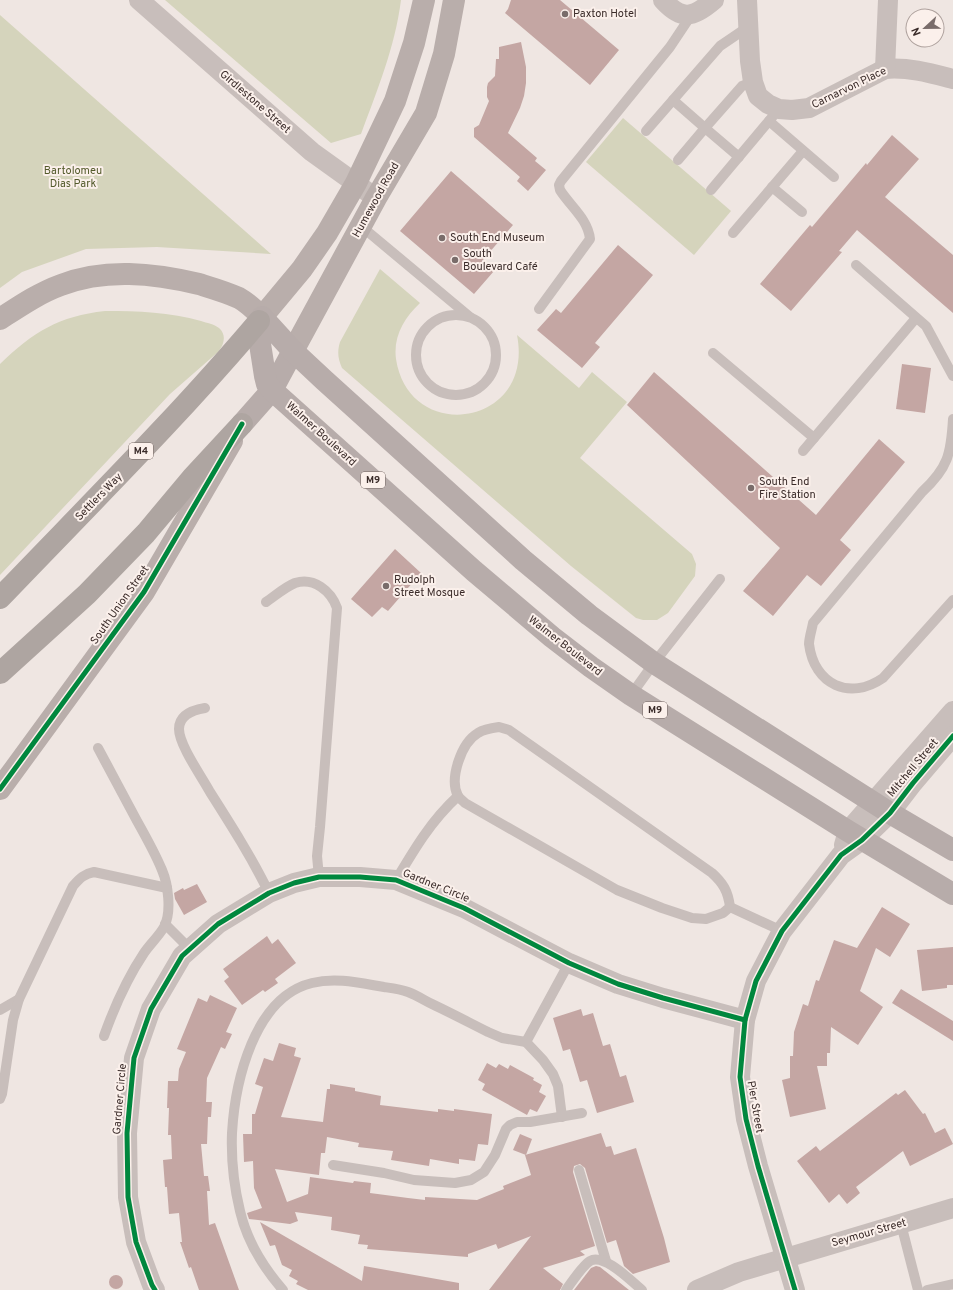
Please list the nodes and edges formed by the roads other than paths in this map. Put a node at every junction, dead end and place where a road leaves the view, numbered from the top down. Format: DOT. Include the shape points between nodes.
graph roads {
  1 [pos="139,0"];
  2 [pos="424,0"];
  3 [pos="454,0"];
  4 [pos="663,0"];
  5 [pos="714,0"];
  6 [pos="747,0"];
  7 [pos="888,0"];
  8 [pos="692,14"];
  9 [pos="748,26"];
  10 [pos="885,69"];
  11 [pos="953,79"];
  12 [pos="752,82"];
  13 [pos="673,100"];
  14 [pos="772,111"];
  15 [pos="705,128"];
  16 [pos="646,131"];
  17 [pos="803,151"];
  18 [pos="739,156"];
  19 [pos="678,160"];
  20 [pos="834,177"];
  21 [pos="356,183"];
  22 [pos="772,187"];
  23 [pos="711,190"];
  24 [pos="376,198"];
  25 [pos="802,212"];
  26 [pos="361,226"];
  27 [pos="733,233"];
  28 [pos="856,265"];
  29 [pos="539,309"];
  30 [pos="470,317"];
  31 [pos="916,318"];
  32 [pos="0,319"];
  33 [pos="261,319"];
  34 [pos="293,351"];
  35 [pos="713,353"];
  36 [pos="953,376"];
  37 [pos="272,390"];
  38 [pos="953,420"];
  39 [pos="242,424"];
  40 [pos="814,438"];
  41 [pos="803,451"];
  42 [pos="720,579"];
  43 [pos="0,598"];
  44 [pos="953,600"];
  45 [pos="266,602"];
  46 [pos="654,663"];
  47 [pos="0,673"];
  48 [pos="631,695"];
  49 [pos="205,708"];
  50 [pos="953,711"];
  51 [pos="953,736"];
  52 [pos="98,748"];
  53 [pos="0,789"];
  54 [pos="458,796"];
  55 [pos="881,808"];
  56 [pos="855,836"];
  57 [pos="953,850"];
  58 [pos="319,877"];
  59 [pos="396,880"];
  60 [pos="167,888"];
  61 [pos="269,893"];
  62 [pos="953,894"];
  63 [pos="730,907"];
  64 [pos="165,924"];
  65 [pos="782,931"];
  66 [pos="190,949"];
  67 [pos="569,963"];
  68 [pos="18,999"];
  69 [pos="0,1010"];
  70 [pos="745,1020"];
  71 [pos="104,1036"];
  72 [pos="526,1042"];
  73 [pos="0,1099"];
  74 [pos="582,1113"];
  75 [pos="562,1117"];
  76 [pos="334,1165"];
  77 [pos="579,1170"];
  78 [pos="953,1208"];
  79 [pos="901,1224"];
  80 [pos="785,1258"];
  81 [pos="606,1261"];
  82 [pos="953,1284"];
  83 [pos="155,1290"];
  84 [pos="283,1290"];
  85 [pos="566,1290"];
  86 [pos="642,1290"];
  87 [pos="697,1290"];
  88 [pos="795,1290"];
  89 [pos="918,1290"];
  90 [pos="927,1290"];
  1 -- 21 [label="street, Girdlestone Street" via="312,152"];
  2 -- 21 [label="main road, M4" via="414,43 395,101"];
  3 -- 24 [label="main road, Humewood Road" via="444,54 426,113"];
  4 -- 8 [label="street" via="674,11"];
  5 -- 8 [label="street"];
  6 -- 9 [label="street"];
  7 -- 10 [label="street"];
  8 -- 29 [label="lane" via="670,47 561,180 560,190 585,222 590,239"];
  9 -- 12 [label="street"];
  9 -- 13 [label="lane" via="720,46"];
  10 -- 11 [label="street, Carnarvon Place" via="900,67"];
  10 -- 14 [label="street, Carnarvon Place" via="809,108"];
  12 -- 14 [label="street" via="758,96"];
  12 -- 15 [label="lane" via="742,86"];
  13 -- 15 [label="lane"];
  13 -- 16 [label="lane"];
  14 -- 17 [label="lane"];
  14 -- 18 [label="lane"];
  15 -- 18 [label="lane"];
  15 -- 19 [label="lane"];
  17 -- 20 [label="lane"];
  17 -- 22 [label="lane"];
  18 -- 23 [label="lane"];
  21 -- 24 [label="street, Girdlestone Street"];
  21 -- 33 [label="main road, M4" via="327,233"];
  22 -- 25 [label="lane"];
  22 -- 27 [label="lane"];
  24 -- 26 [label="main road, Humewood Road"];
  26 -- 30 [label="lane"];
  26 -- 34 [label="main road, Humewood Road"];
  28 -- 31 [label="lane"];
  30 -- 30 [label="lane" via="487,329 496,348 495,369 483,386 464,395 443,393 426,382 417,363 418,342 430,324 449,315"];
  31 -- 36 [label="lane" via="926,326"];
  31 -- 40 [label="lane"];
  32 -- 33 [label="main road" via="42,293 62,285 93,276 134,274 160,276 226,292 250,306"];
  33 -- 34 [label="main road"];
  33 -- 37 [label="main road, Walmer Boulevard / M9" via="258,331 264,376"];
  33 -- 43 [label="highway, Settlers Way / M4" via="225,362"];
  34 -- 37 [label="main road, Humewood Road"];
  34 -- 46 [label="main road" via="523,560 589,615"];
  35 -- 40 [label="lane"];
  37 -- 39 [label="main road, South Union Street"];
  37 -- 48 [label="main road, Walmer Boulevard / M9" via="474,571 552,637"];
  38 -- 44 [label="lane" via="951,447 945,465 813,623 809,643 815,663 823,677 839,687 857,689 874,684 883,678"];
  39 -- 47 [label="highway" via="146,533 87,594"];
  39 -- 53 [label="main road, South Union Street" via="144,592"];
  40 -- 41 [label="lane"];
  42 -- 46 [label="lane"];
  45 -- 58 [label="lane" via="294,584 303,582 320,586 330,593 336,608 317,856"];
  46 -- 48 [label="lane"];
  46 -- 55 [label="main road"];
  48 -- 56 [label="main road, Walmer Boulevard / M9"];
  49 -- 61 [label="lane" via="189,712 184,717 179,731 181,738"];
  50 -- 55 [label="street, Mitchell Street" via="896,777"];
  51 -- 55 [label="street, Mitchell Street" via="913,783"];
  52 -- 60 [label="lane" via="149,842"];
  54 -- 59 [label="lane" via="426,831"];
  54 -- 63 [label="lane" via="465,803 618,890 692,918 714,917"];
  54 -- 63 [label="lane" via="455,777 459,758 467,745 476,734 487,729 499,727 509,730 712,873 726,889"];
  55 -- 56 [label="street, Pier Street"];
  55 -- 57 [label="main road"];
  56 -- 62 [label="main road, Walmer Boulevard / M9"];
  56 -- 65 [label="street, Pier Street"];
  58 -- 59 [label="street, Gardner Circle"];
  58 -- 61 [label="street, Gardner Circle"];
  59 -- 67 [label="street, Gardner Circle" via="464,908"];
  60 -- 64 [label="lane" via="168,917"];
  60 -- 68 [label="lane" via="94,872 81,877 74,886"];
  61 -- 66 [label="street, Gardner Circle" via="218,924"];
  63 -- 65 [label="lane"];
  64 -- 66 [label="lane"];
  64 -- 71 [label="lane" via="130,976 116,1002"];
  65 -- 70 [label="street, Pier Street" via="756,981"];
  66 -- 83 [label="street, Gardner Circle" via="182,956 152,1010 134,1058 126,1133 128,1198 136,1242"];
  67 -- 70 [label="street, Gardner Circle" via="618,984"];
  67 -- 72 [label="lane"];
  68 -- 69 [label="lane"];
  68 -- 73 [label="lane"];
  70 -- 80 [label="street, Pier Street" via="740,1077 746,1119"];
  72 -- 75 [label="lane" via="553,1074 558,1086"];
  72 -- 84 [label="lane" via="502,1038 488,1032 407,991 352,981 329,980 310,983 276,1003 258,1031 243,1066 232,1134 234,1176 240,1212 254,1249"];
  74 -- 75 [label="lane"];
  75 -- 76 [label="lane" via="510,1125 484,1172 471,1180 455,1183 414,1180"];
  77 -- 81 [label="lane"];
  78 -- 79 [label="street, Seymour Street"];
  79 -- 80 [label="street, Seymour Street"];
  79 -- 89 [label="lane"];
  80 -- 87 [label="street" via="738,1272"];
  80 -- 88 [label="street, Pier Street"];
  81 -- 85 [label="lane" via="596,1259 589,1262"];
  81 -- 86 [label="lane"];
  82 -- 90 [label="lane"];
}
